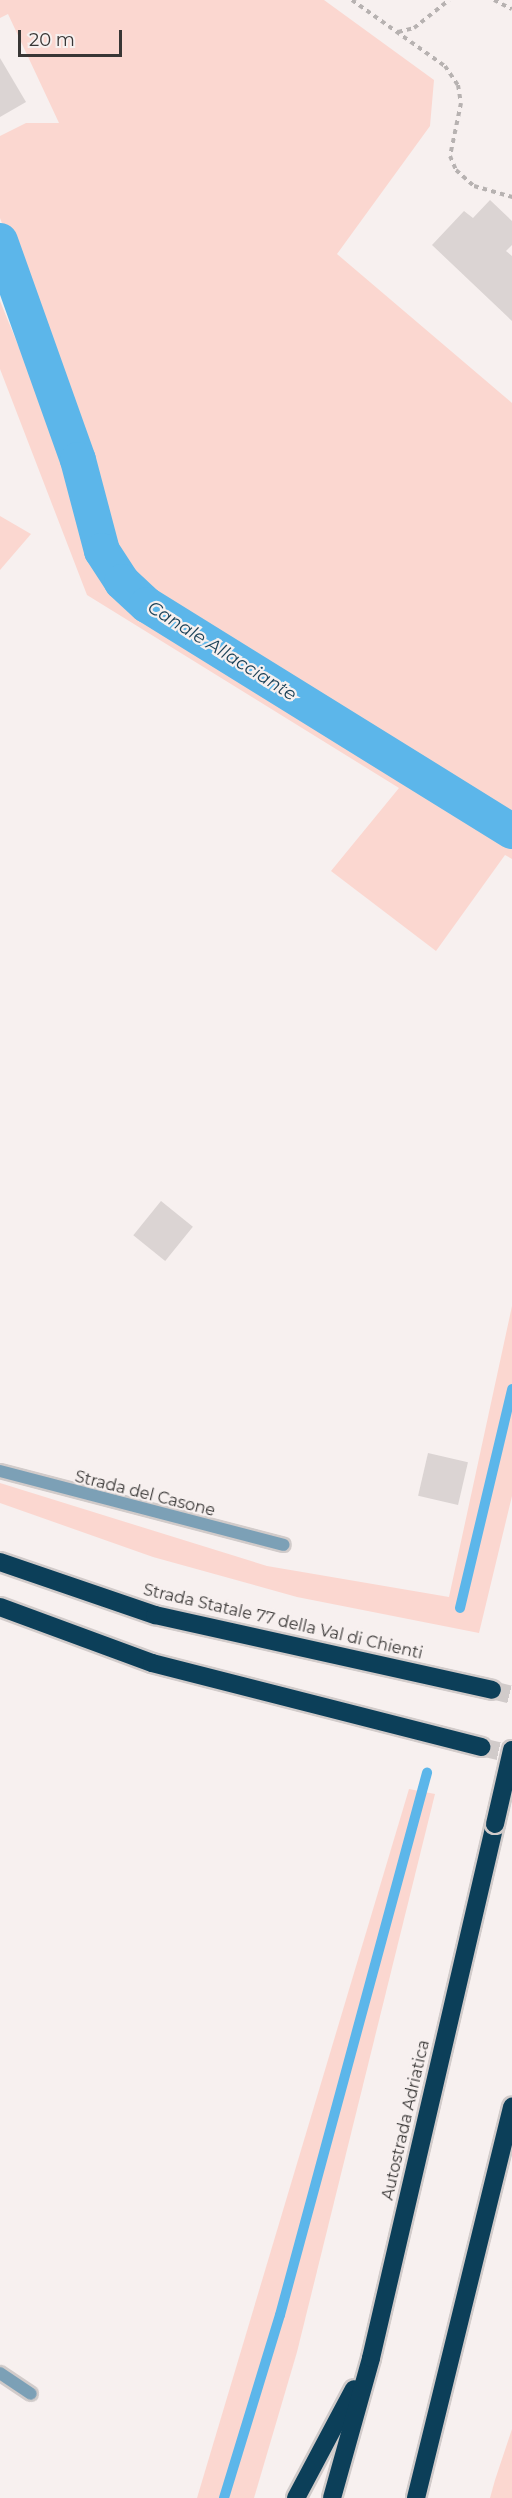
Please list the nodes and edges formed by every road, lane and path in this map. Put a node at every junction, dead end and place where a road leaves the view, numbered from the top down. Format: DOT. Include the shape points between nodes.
graph roads {
  1 [pos="352,0"];
  2 [pos="449,0"];
  3 [pos="494,0"];
  4 [pos="512,9"];
  5 [pos="398,33"];
  6 [pos="512,197"];
  7 [pos="0,1471"];
  8 [pos="284,1545"];
  9 [pos="0,1562"];
  10 [pos="0,1608"];
  11 [pos="492,1690"];
  12 [pos="481,1747"];
  13 [pos="512,1750"];
  14 [pos="512,2108"];
  15 [pos="371,2358"];
  16 [pos="0,2373"];
  17 [pos="31,2394"];
  18 [pos="296,2498"];
  19 [pos="332,2498"];
  20 [pos="416,2498"];
  1 -- 5 [label="path"];
  2 -- 5 [label="path" via="414,28"];
  3 -- 4 [label="path"];
  5 -- 6 [label="path" via="445,66 458,85 461,103 450,156 456,170 474,186"];
  7 -- 8 [label="street, Strada del Casone"];
  9 -- 11 [label="highway, Strada Statale 77 della Val di Chienti" via="155,1615"];
  10 -- 12 [label="highway" via="152,1663"];
  13 -- 15 [label="highway, Autostrada Adriatica, bridge"];
  14 -- 20 [label="highway"];
  15 -- 18 [label="highway"];
  15 -- 19 [label="highway, Autostrada Adriatica"];
  16 -- 17 [label="street"];
}
